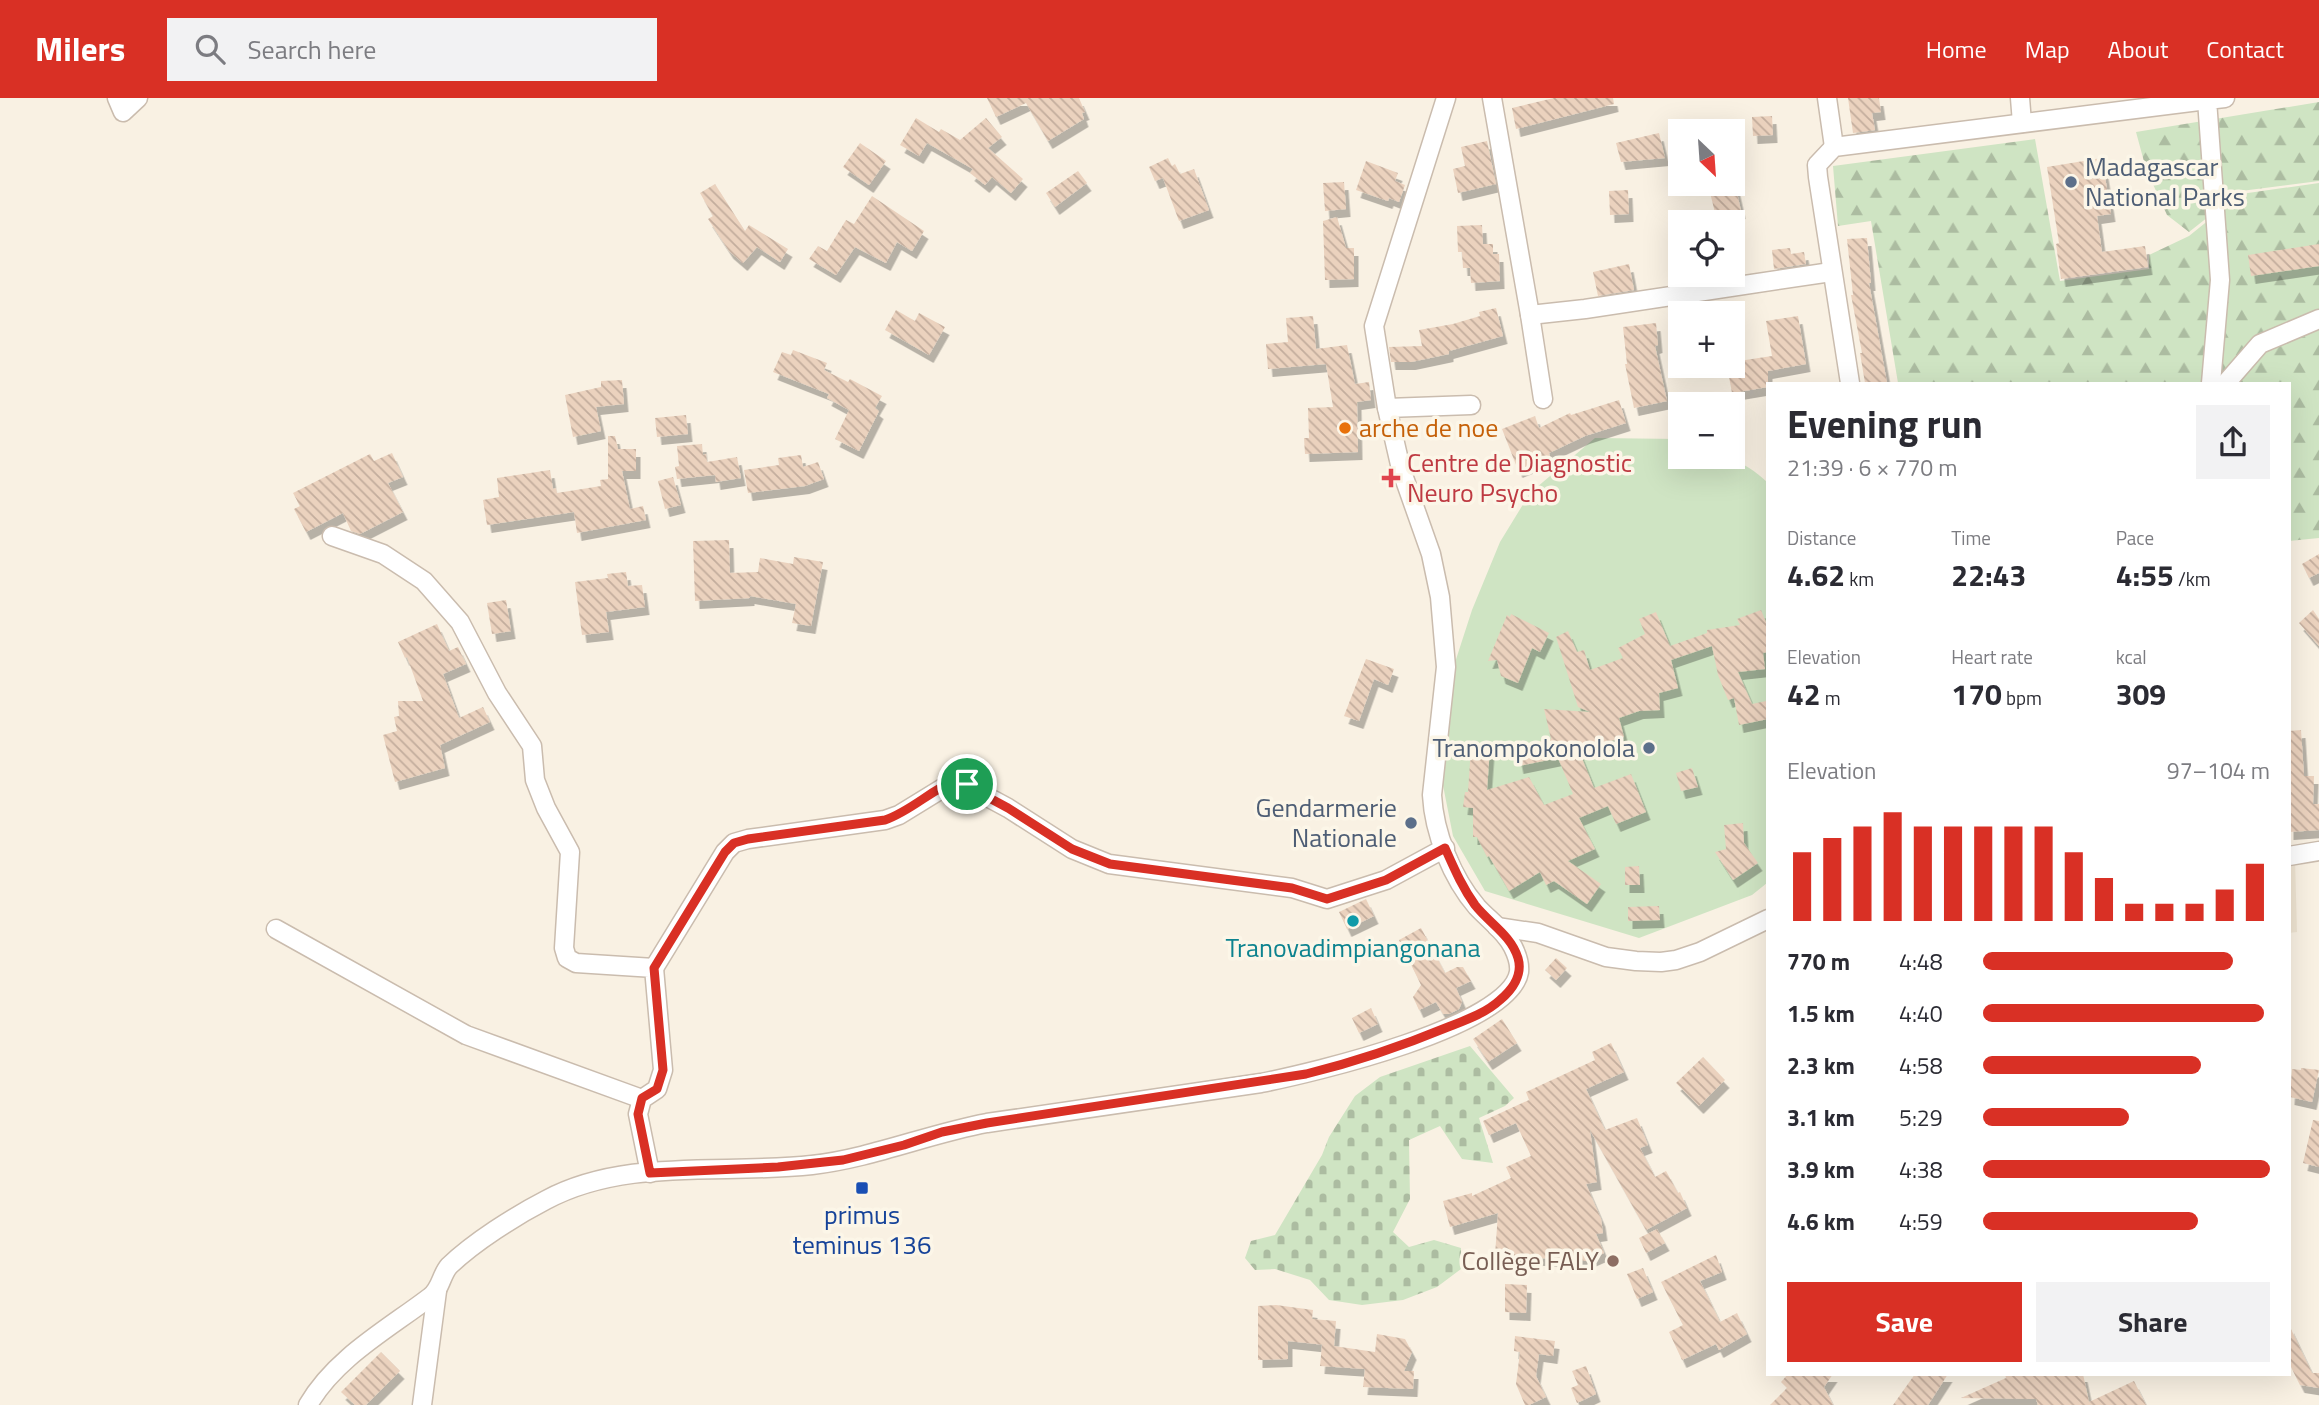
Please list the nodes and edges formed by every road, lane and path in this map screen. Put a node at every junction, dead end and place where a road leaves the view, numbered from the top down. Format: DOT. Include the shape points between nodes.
graph roads {
  1 [pos="117,98"];
  2 [pos="138,98"];
  3 [pos="1446,98"];
  4 [pos="1492,98"];
  5 [pos="1827,98"];
  6 [pos="2020,98"];
  7 [pos="2225,98"];
  8 [pos="2207,100"];
  9 [pos="2022,123"];
  10 [pos="1834,147"];
  11 [pos="1831,272"];
  12 [pos="1530,315"];
  13 [pos="2319,319"];
  14 [pos="1850,382"];
  15 [pos="2211,382"];
  16 [pos="2227,382"];
  17 [pos="1543,399"];
  18 [pos="1471,405"];
  19 [pos="1387,408"];
  20 [pos="332,536"];
  21 [pos="1445,848"];
  22 [pos="2319,851"];
  23 [pos="2291,856"];
  24 [pos="1766,920"];
  25 [pos="1497,927"];
  26 [pos="276,929"];
  27 [pos="654,968"];
  28 [pos="642,1098"];
  29 [pos="650,1173"];
  30 [pos="437,1291"];
  31 [pos="308,1405"];
  32 [pos="422,1405"];
  1 -- 2 [label="street" via="123,112"];
  3 -- 19 [label="street" via="1374,326"];
  4 -- 12 [label="street"];
  5 -- 10 [label="street"];
  6 -- 9 [label="street"];
  7 -- 8 [label="street"];
  8 -- 9 [label="street"];
  8 -- 15 [label="street" via="2220,281"];
  9 -- 10 [label="street"];
  10 -- 11 [label="street" via="1817,165"];
  11 -- 12 [label="street"];
  11 -- 14 [label="street"];
  12 -- 17 [label="street"];
  13 -- 16 [label="street" via="2260,344"];
  18 -- 19 [label="street"];
  19 -- 21 [label="street" via="1440,597 1446,667 1432,795 1433,815"];
  20 -- 27 [label="street" via="383,554 424,580 460,622 497,693 532,746 535,780 570,852 567,958 576,963"];
  21 -- 25 [label="street" via="1466,891"];
  21 -- 27 [label="street" via="1386,880 1327,899 1292,888 1110,864 1072,849 956,780 885,820 734,843"];
  22 -- 23 [label="street"];
  24 -- 25 [label="street" via="1700,952 1661,962 1606,957 1538,933"];
  25 -- 29 [label="street" via="1519,961 1519,973 1500,1001 1474,1016 1353,1062 1261,1083 976,1125 843,1160"];
  26 -- 28 [label="street" via="466,1035"];
  27 -- 28 [label="street" via="663,1070 657,1089"];
  28 -- 29 [label="street" via="638,1114"];
  29 -- 30 [label="street" via="597,1179 547,1199 447,1268"];
  30 -- 31 [label="street" via="335,1368"];
  30 -- 32 [label="street"];
}
